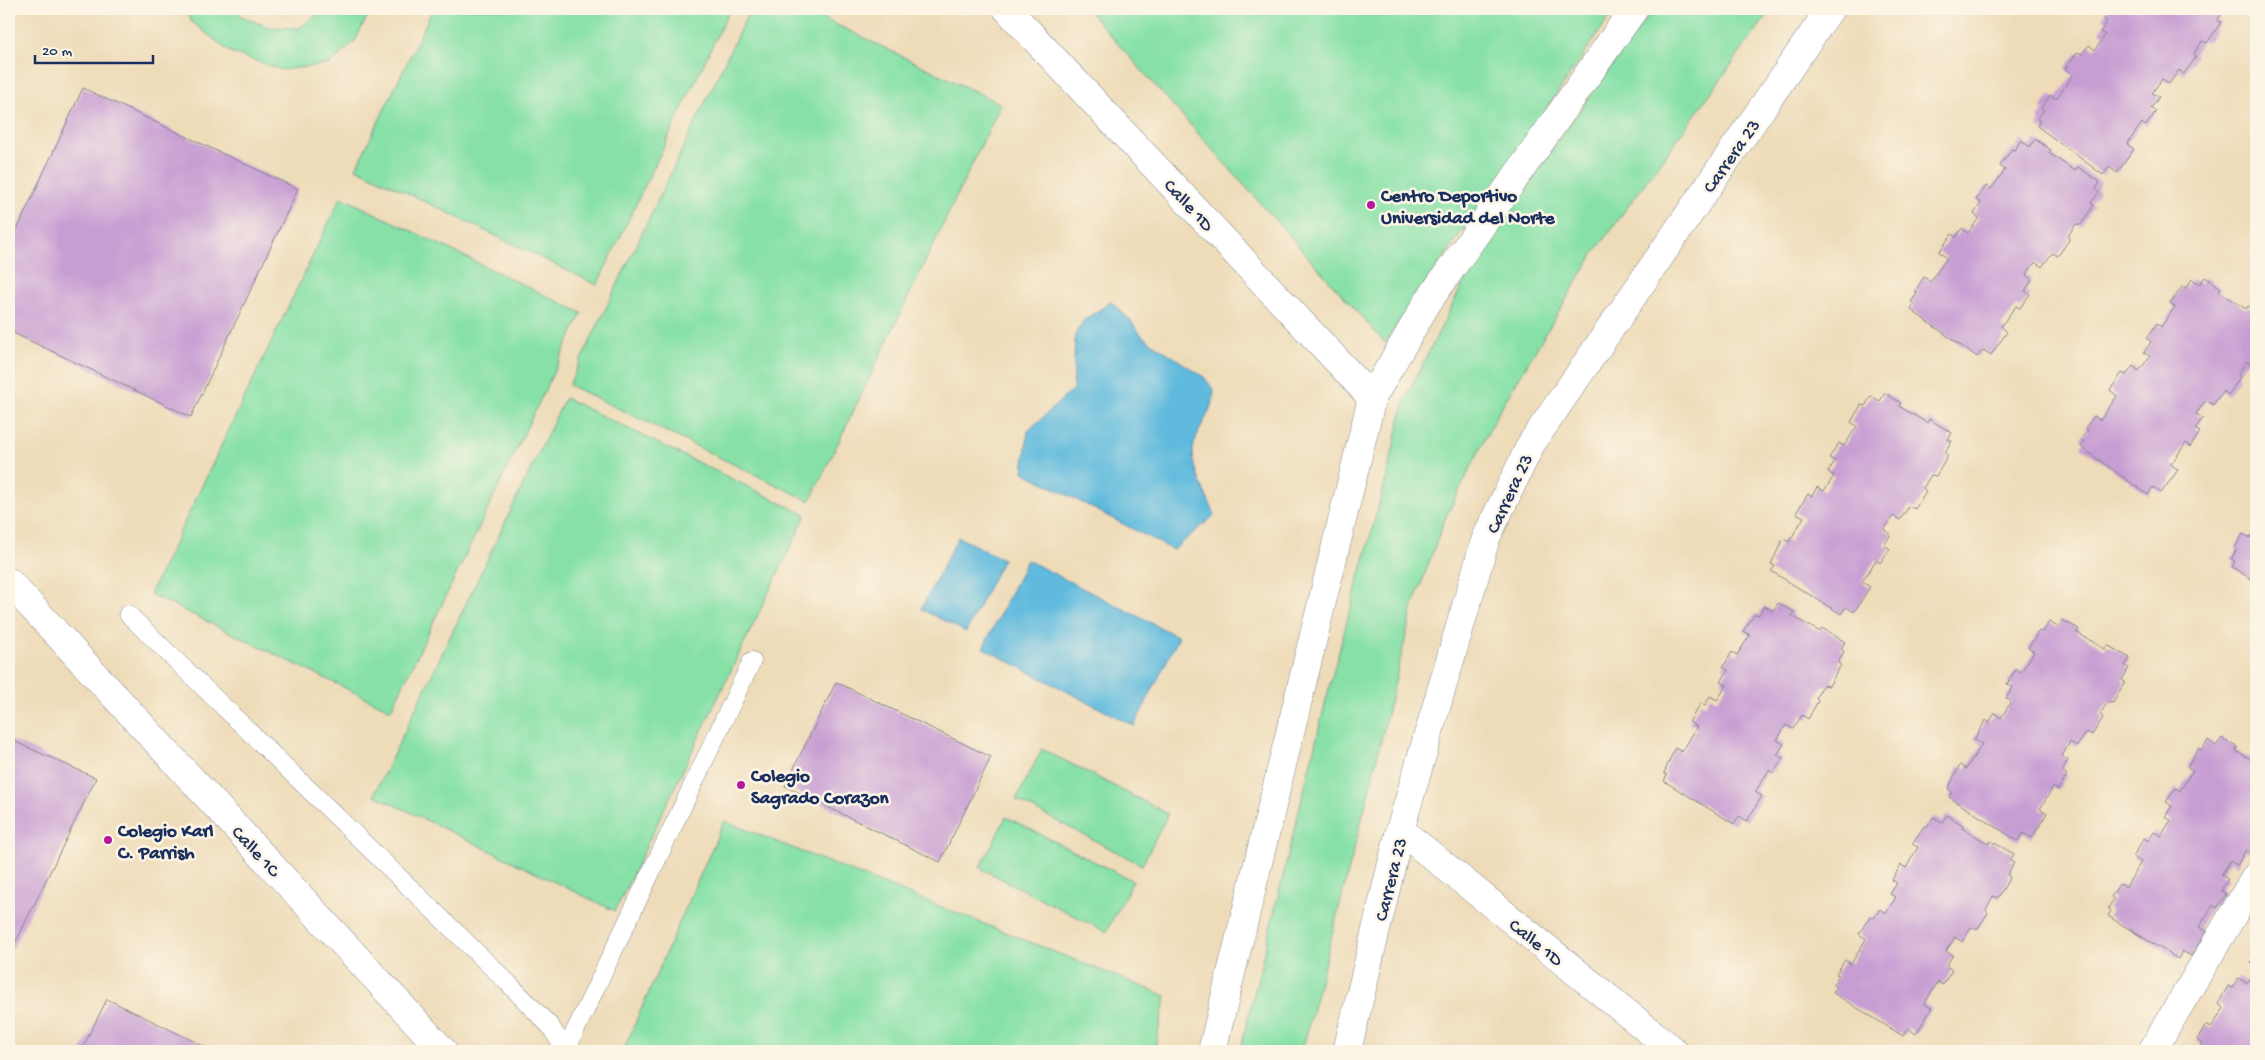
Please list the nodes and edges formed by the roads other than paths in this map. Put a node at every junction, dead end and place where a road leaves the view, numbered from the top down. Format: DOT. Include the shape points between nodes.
graph roads {
  1 [pos="1007,9"];
  2 [pos="1634,9"];
  3 [pos="1830,9"];
  4 [pos="1372,398"];
  5 [pos="9,582"];
  6 [pos="128,614"];
  7 [pos="752,661"];
  8 [pos="1400,830"];
  9 [pos="2256,876"];
  10 [pos="566,1050"];
  11 [pos="443,1051"];
  12 [pos="1212,1051"];
  13 [pos="1347,1051"];
  14 [pos="1674,1051"];
  15 [pos="2152,1051"];
  1 -- 4 [label="main road, Calle 1D"];
  2 -- 4 [label="main road" via="1427,303"];
  3 -- 8 [label="main road, Carrera 23" via="1531,444 1486,538"];
  4 -- 12 [label="main road"];
  5 -- 11 [label="main road, Calle 1C"];
  6 -- 10 [label="lane" via="508,984 550,1026"];
  7 -- 10 [label="lane"];
  8 -- 13 [label="main road, Carrera 23"];
  8 -- 14 [label="main road, Calle 1D"];
  9 -- 15 [label="main road"];
}
